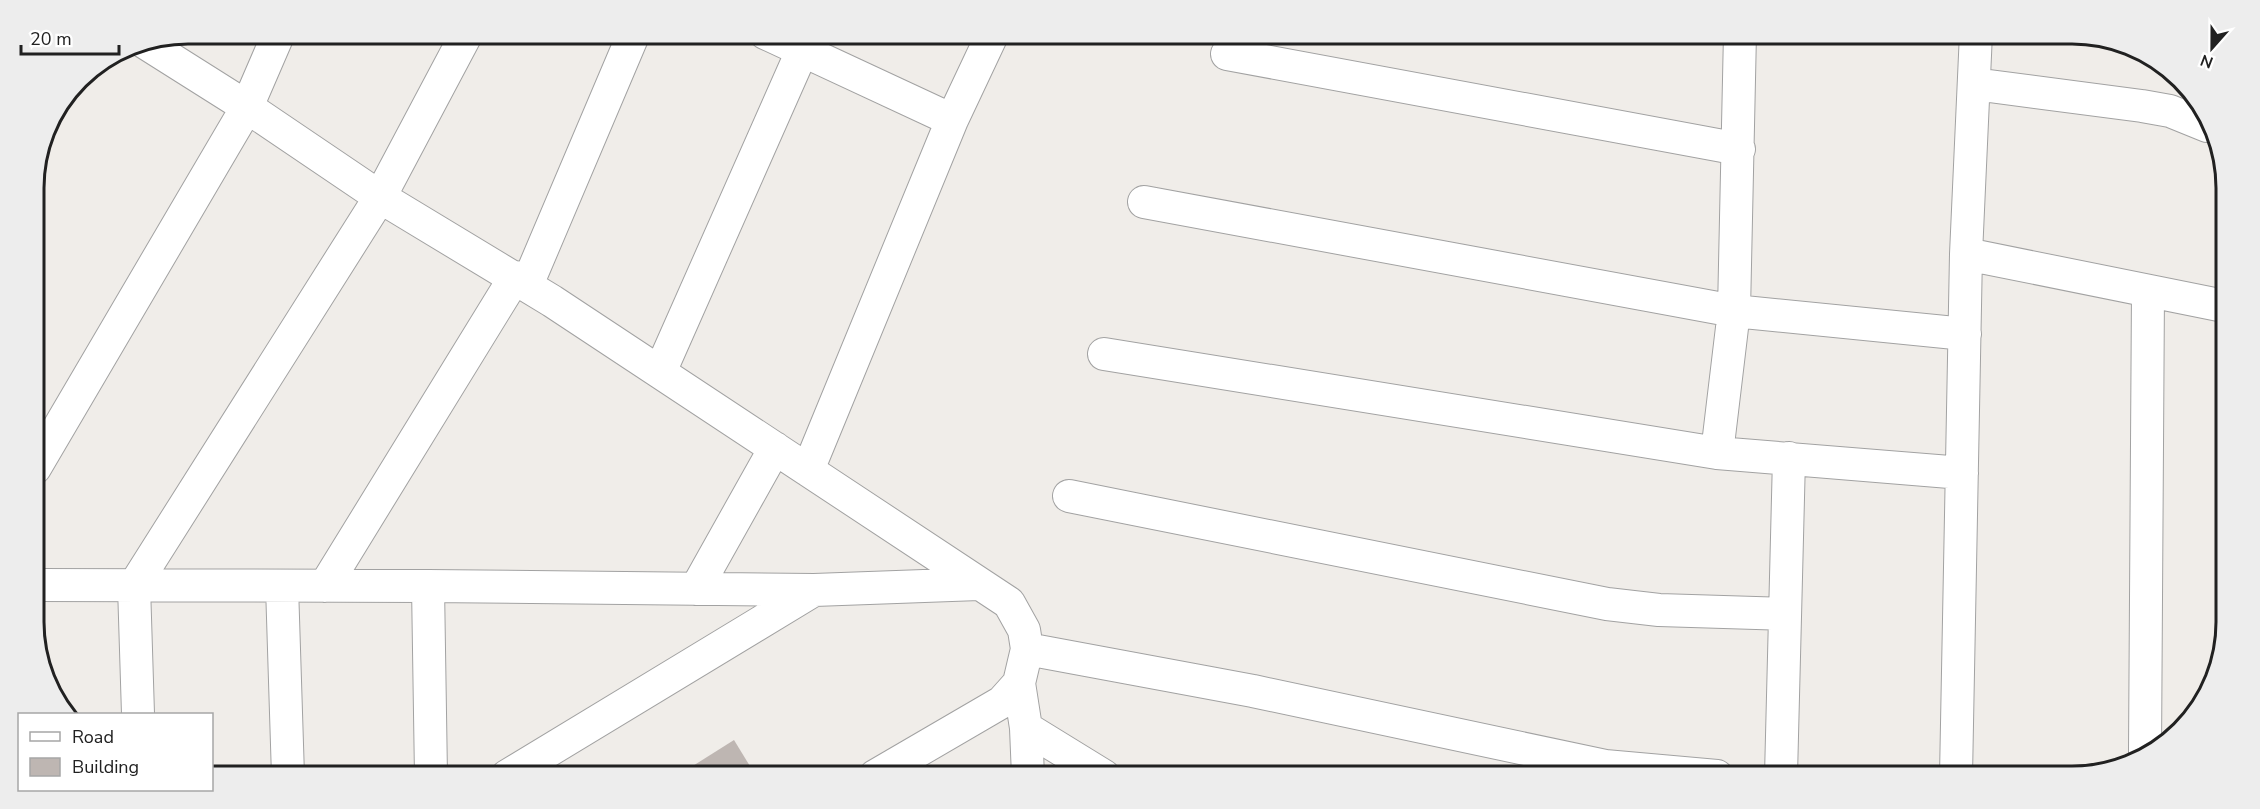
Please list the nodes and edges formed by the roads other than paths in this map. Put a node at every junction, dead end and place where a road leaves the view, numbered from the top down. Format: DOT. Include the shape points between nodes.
graph roads {
  1 [pos="274,44"];
  2 [pos="462,44"];
  3 [pos="629,44"];
  4 [pos="806,44"];
  5 [pos="811,44"];
  6 [pos="988,44"];
  7 [pos="1740,44"];
  8 [pos="1976,44"];
  9 [pos="153,48"];
  10 [pos="1227,54"];
  11 [pos="1974,84"];
  12 [pos="246,107"];
  13 [pos="952,120"];
  14 [pos="2201,124"];
  15 [pos="1739,149"];
  16 [pos="380,197"];
  17 [pos="1144,202"];
  18 [pos="1966,254"];
  19 [pos="521,281"];
  20 [pos="2148,291"];
  21 [pos="2216,304"];
  22 [pos="1734,311"];
  23 [pos="1965,334"];
  24 [pos="1104,354"];
  25 [pos="660,372"];
  26 [pos="775,448"];
  27 [pos="44,453"];
  28 [pos="1717,453"];
  29 [pos="1789,458"];
  30 [pos="808,470"];
  31 [pos="1962,473"];
  32 [pos="1069,496"];
  33 [pos="979,584"];
  34 [pos="44,585"];
  35 [pos="134,586"];
  36 [pos="282,586"];
  37 [pos="325,586"];
  38 [pos="428,586"];
  39 [pos="696,588"];
  40 [pos="814,590"];
  41 [pos="1785,614"];
  42 [pos="1027,649"];
  43 [pos="1018,683"];
  44 [pos="138,713"];
  45 [pos="1026,728"];
  46 [pos="2145,745"];
  47 [pos="1580,765"];
  48 [pos="1781,765"];
  49 [pos="1956,765"];
  50 [pos="288,766"];
  51 [pos="431,766"];
  52 [pos="524,766"];
  53 [pos="893,766"];
  54 [pos="1028,766"];
  55 [pos="1087,766"];
  1 -- 12 [label="street"];
  2 -- 16 [label="street"];
  3 -- 19 [label="street"];
  4 -- 25 [label="street"];
  5 -- 13 [label="street"];
  6 -- 13 [label="street"];
  7 -- 15 [label="street"];
  8 -- 11 [label="street"];
  9 -- 12 [label="street"];
  10 -- 15 [label="street"];
  11 -- 14 [label="street" via="2142,106 2170,111"];
  11 -- 18 [label="street"];
  12 -- 16 [label="street"];
  12 -- 27 [label="street"];
  13 -- 30 [label="street"];
  15 -- 22 [label="street"];
  16 -- 19 [label="street"];
  16 -- 35 [label="street"];
  17 -- 22 [label="street"];
  18 -- 20 [label="street"];
  18 -- 23 [label="street"];
  19 -- 25 [label="street"];
  19 -- 37 [label="street"];
  20 -- 21 [label="street"];
  20 -- 46 [label="street"];
  22 -- 23 [label="street"];
  22 -- 28 [label="street"];
  23 -- 31 [label="street"];
  24 -- 28 [label="street"];
  25 -- 26 [label="street"];
  26 -- 30 [label="street"];
  26 -- 39 [label="street"];
  28 -- 29 [label="street"];
  29 -- 31 [label="street"];
  29 -- 41 [label="street"];
  30 -- 33 [label="street"];
  31 -- 49 [label="street"];
  32 -- 41 [label="street" via="1607,604 1659,610"];
  33 -- 40 [label="street"];
  33 -- 42 [label="street" via="1009,603 1024,630"];
  34 -- 35 [label="street"];
  35 -- 36 [label="street"];
  35 -- 44 [label="street"];
  36 -- 37 [label="street"];
  36 -- 50 [label="street"];
  37 -- 38 [label="street"];
  38 -- 39 [label="street"];
  38 -- 51 [label="street"];
  39 -- 40 [label="street"];
  40 -- 52 [label="street"];
  41 -- 48 [label="street"];
  42 -- 43 [label="street"];
  42 -- 47 [label="street" via="1253,691"];
  43 -- 45 [label="street"];
  43 -- 53 [label="street" via="1002,702"];
  45 -- 54 [label="street"];
  45 -- 55 [label="street"];
}
